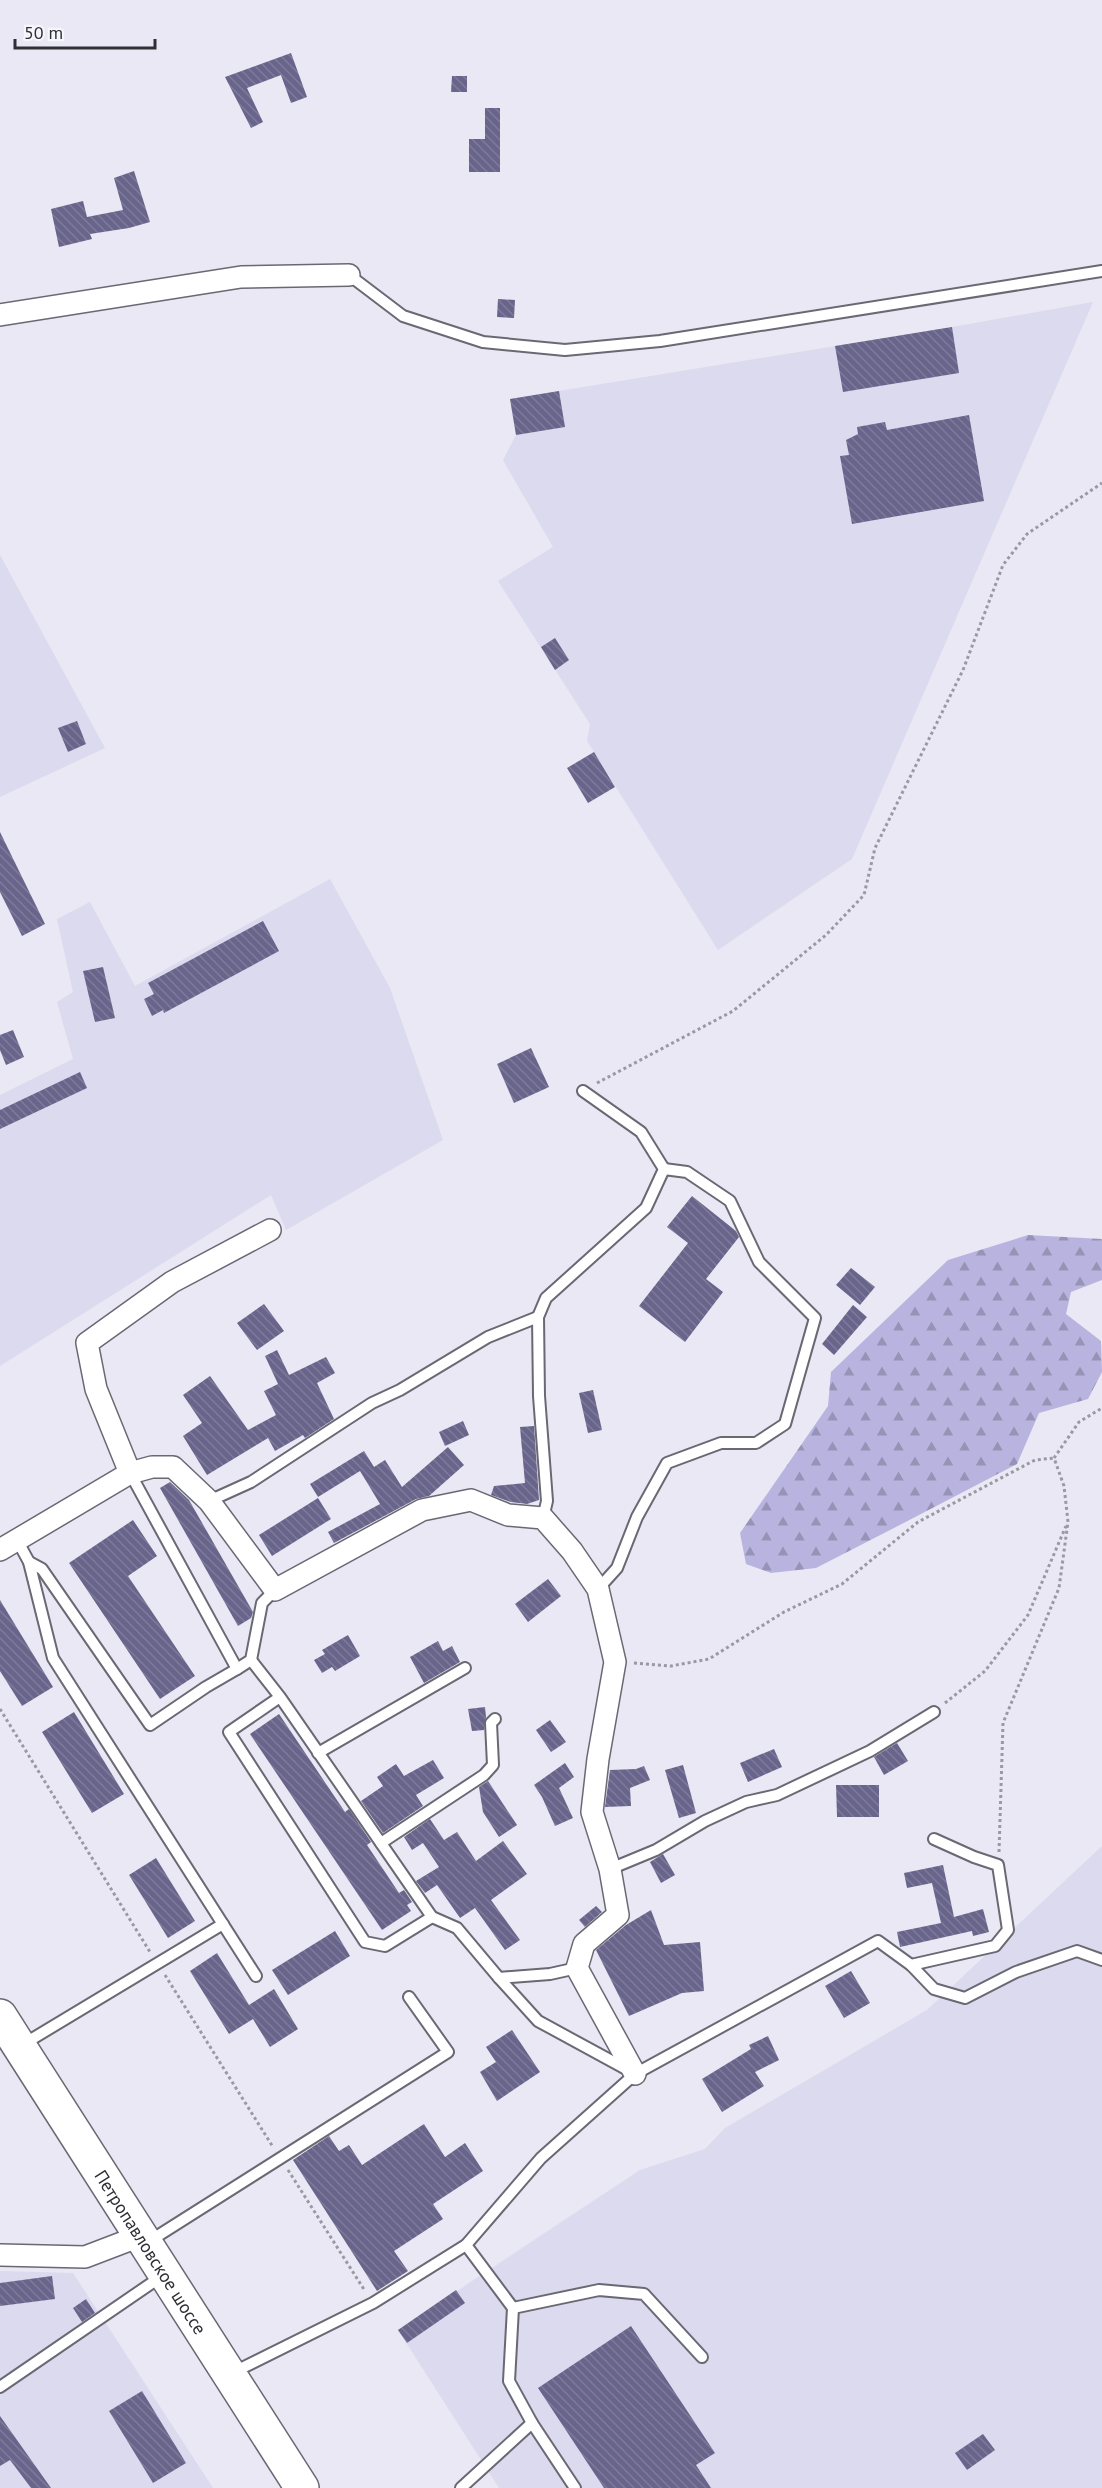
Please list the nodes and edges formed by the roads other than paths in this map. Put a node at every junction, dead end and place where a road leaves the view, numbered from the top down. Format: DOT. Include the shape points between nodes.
graph roads {
  1 [pos="1102,271"];
  2 [pos="349,275"];
  3 [pos="0,315"];
  4 [pos="583,1091"];
  5 [pos="664,1169"];
  6 [pos="270,1230"];
  7 [pos="538,1317"];
  8 [pos="130,1473"];
  9 [pos="209,1501"];
  10 [pos="543,1518"];
  11 [pos="9,1545"];
  12 [pos="28,1562"];
  13 [pos="598,1589"];
  14 [pos="275,1590"];
  15 [pos="251,1660"];
  16 [pos="465,1668"];
  17 [pos="237,1669"];
  18 [pos="280,1697"];
  19 [pos="934,1712"];
  20 [pos="495,1719"];
  21 [pos="318,1753"];
  22 [pos="934,1839"];
  23 [pos="381,1843"];
  24 [pos="610,1869"];
  25 [pos="432,1917"];
  26 [pos="223,1924"];
  27 [pos="1102,1960"];
  28 [pos="910,1965"];
  29 [pos="577,1968"];
  30 [pos="256,1976"];
  31 [pos="499,1978"];
  32 [pos="409,1997"];
  33 [pos="0,2016"];
  34 [pos="20,2047"];
  35 [pos="635,2074"];
  36 [pos="143,2240"];
  37 [pos="466,2245"];
  38 [pos="0,2255"];
  39 [pos="165,2275"];
  40 [pos="513,2308"];
  41 [pos="702,2357"];
  42 [pos="229,2374"];
  43 [pos="0,2386"];
  44 [pos="532,2423"];
  45 [pos="302,2488"];
  46 [pos="461,2488"];
  47 [pos="575,2488"];
  1 -- 2 [label="lane" via="660,341 565,350 483,342 403,316"];
  2 -- 3 [label="street" via="241,277"];
  4 -- 5 [label="lane" via="641,1132"];
  5 -- 7 [label="lane" via="645,1208 546,1298"];
  5 -- 13 [label="lane" via="687,1172 730,1201 759,1262 815,1318 785,1424 756,1443 721,1443 667,1463 637,1517 616,1568"];
  6 -- 8 [label="street" via="172,1282 87,1343 96,1389"];
  7 -- 9 [label="lane" via="488,1337 372,1403 251,1482"];
  7 -- 10 [label="lane" via="547,1501"];
  8 -- 9 [label="street" via="173,1467"];
  8 -- 11 [label="street"];
  8 -- 17 [label="lane"];
  9 -- 14 [label="street"];
  10 -- 13 [label="street"];
  10 -- 14 [label="street" via="508,1515 471,1500 422,1510"];
  11 -- 12 [label="lane"];
  12 -- 17 [label="lane" via="42,1569 150,1725"];
  12 -- 26 [label="lane" via="53,1658"];
  13 -- 24 [label="street" via="615,1662 592,1812"];
  14 -- 15 [label="lane" via="262,1603"];
  15 -- 17 [label="lane"];
  15 -- 18 [label="lane"];
  16 -- 21 [label="lane"];
  18 -- 21 [label="lane"];
  18 -- 25 [label="lane" via="230,1732 365,1942 385,1946"];
  19 -- 24 [label="lane" via="870,1751 777,1795 746,1802 656,1850"];
  20 -- 23 [label="lane" via="491,1724 493,1765 484,1775"];
  21 -- 23 [label="lane"];
  22 -- 28 [label="lane" via="998,1865 1008,1930 995,1946"];
  23 -- 25 [label="lane"];
  24 -- 29 [label="street" via="618,1915 584,1944"];
  25 -- 31 [label="lane" via="457,1928"];
  26 -- 30 [label="lane"];
  26 -- 34 [label="lane"];
  27 -- 28 [label="lane" via="1077,1951 1016,1972 965,1998 934,1989"];
  28 -- 35 [label="lane" via="878,1941"];
  29 -- 31 [label="lane"];
  29 -- 35 [label="street"];
  31 -- 35 [label="lane" via="538,2020"];
  32 -- 36 [label="lane" via="448,2052 281,2159"];
  33 -- 34 [label="main road, Петропавловское шоссе"];
  34 -- 36 [label="main road, Петропавловское шоссе"];
  35 -- 37 [label="lane" via="541,2158"];
  36 -- 38 [label="street" via="85,2257"];
  36 -- 39 [label="main road, Петропавловское шоссе"];
  37 -- 40 [label="lane"];
  37 -- 42 [label="lane" via="373,2303"];
  39 -- 42 [label="main road, Петропавловское шоссе"];
  39 -- 43 [label="lane"];
  40 -- 41 [label="lane" via="599,2290 644,2294"];
  40 -- 44 [label="lane" via="509,2381"];
  42 -- 45 [label="main road, Петропавловское шоссе"];
  44 -- 46 [label="lane"];
  44 -- 47 [label="lane"];
}
